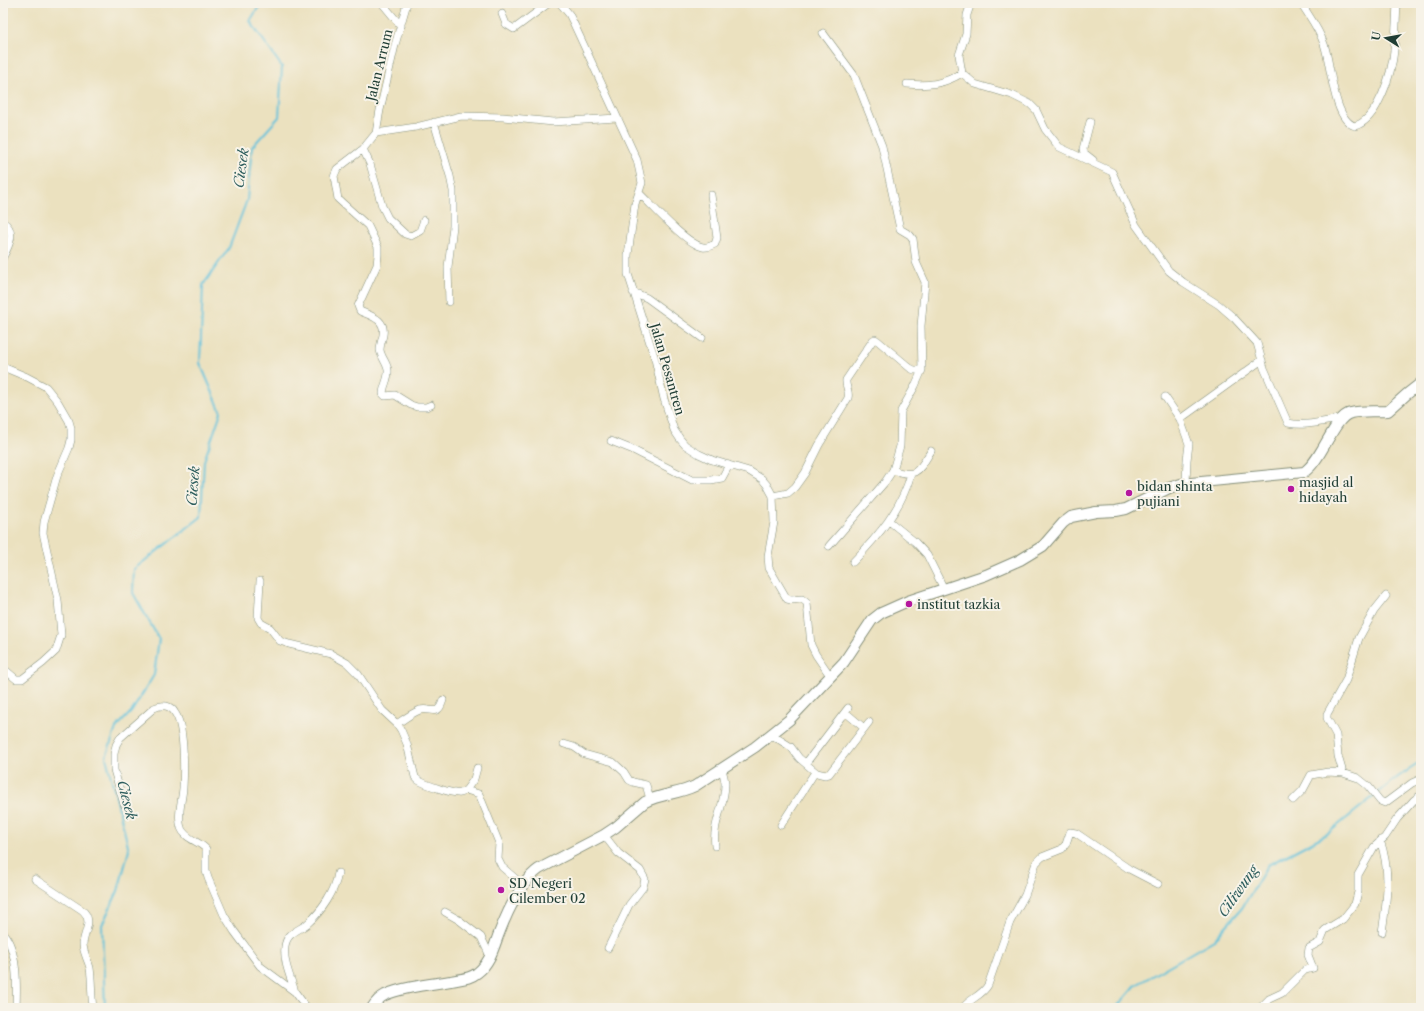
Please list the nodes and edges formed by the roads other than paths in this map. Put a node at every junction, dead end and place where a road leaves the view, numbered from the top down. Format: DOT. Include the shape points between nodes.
graph roads {
  1 [pos="382,3"];
  2 [pos="407,3"];
  3 [pos="549,3"];
  4 [pos="560,3"];
  5 [pos="970,3"];
  6 [pos="1301,3"];
  7 [pos="1397,3"];
  8 [pos="502,14"];
  9 [pos="401,26"];
  10 [pos="823,33"];
  11 [pos="962,73"];
  12 [pos="907,84"];
  13 [pos="617,118"];
  14 [pos="434,122"];
  15 [pos="1090,122"];
  16 [pos="376,133"];
  17 [pos="363,149"];
  18 [pos="1095,164"];
  19 [pos="639,193"];
  20 [pos="711,196"];
  21 [pos="424,220"];
  22 [pos="3,222"];
  23 [pos="3,257"];
  24 [pos="633,292"];
  25 [pos="449,302"];
  26 [pos="702,338"];
  27 [pos="1262,360"];
  28 [pos="3,367"];
  29 [pos="922,370"];
  30 [pos="1421,383"];
  31 [pos="1165,397"];
  32 [pos="431,405"];
  33 [pos="1180,419"];
  34 [pos="1340,419"];
  35 [pos="611,441"];
  36 [pos="931,451"];
  37 [pos="729,465"];
  38 [pos="893,470"];
  39 [pos="911,474"];
  40 [pos="1186,483"];
  41 [pos="773,496"];
  42 [pos="889,521"];
  43 [pos="829,546"];
  44 [pos="853,562"];
  45 [pos="260,581"];
  46 [pos="944,588"];
  47 [pos="1386,596"];
  48 [pos="3,668"];
  49 [pos="831,677"];
  50 [pos="442,700"];
  51 [pos="397,724"];
  52 [pos="772,735"];
  53 [pos="564,744"];
  54 [pos="806,763"];
  55 [pos="477,768"];
  56 [pos="722,769"];
  57 [pos="815,772"];
  58 [pos="1343,773"];
  59 [pos="1421,779"];
  60 [pos="466,790"];
  61 [pos="1419,796"];
  62 [pos="650,799"];
  63 [pos="1292,800"];
  64 [pos="124,804"];
  65 [pos="1421,807"];
  66 [pos="781,825"];
  67 [pos="604,835"];
  68 [pos="1380,840"];
  69 [pos="715,846"];
  70 [pos="338,872"];
  71 [pos="35,879"];
  72 [pos="1158,884"];
  73 [pos="524,886"];
  74 [pos="445,912"];
  75 [pos="1382,932"];
  76 [pos="3,933"];
  77 [pos="608,948"];
  78 [pos="490,956"];
  79 [pos="295,992"];
  80 [pos="16,1008"];
  81 [pos="93,1008"];
  82 [pos="307,1008"];
  83 [pos="372,1008"];
  84 [pos="963,1008"];
  85 [pos="1260,1008"];
  1 -- 9 [label="street"];
  2 -- 9 [label="street, Jalan Arrum"];
  3 -- 8 [label="street" via="514,29 506,24"];
  4 -- 13 [label="street, Jalan Pesantren" via="573,22"];
  5 -- 11 [label="street" via="966,34 959,55"];
  6 -- 7 [label="street" via="1324,44 1342,113 1349,123 1355,126 1363,122 1374,109 1391,71 1395,52"];
  9 -- 16 [label="street, Jalan Arrum"];
  10 -- 29 [label="street" via="854,75 882,146 900,229 914,241 916,262 925,282 921,326"];
  11 -- 12 [label="street" via="950,80 926,86"];
  11 -- 18 [label="street" via="975,84 1012,95 1030,104 1059,147"];
  13 -- 14 [label="street" via="553,122 471,115"];
  13 -- 19 [label="street, Jalan Pesantren" via="637,160 642,181"];
  14 -- 16 [label="street"];
  14 -- 25 [label="street" via="453,191 453,226 448,267"];
  15 -- 18 [label="street" via="1083,149"];
  16 -- 17 [label="street"];
  17 -- 21 [label="street" via="385,212 392,224 411,236 420,231"];
  17 -- 32 [label="street" via="337,169 333,178 338,199 368,226 378,247 376,265 358,308 361,312 377,318 383,327 380,351 388,373 383,395 395,395 417,407"];
  18 -- 27 [label="street" via="1112,172 1136,225 1169,271 1219,304 1234,318 1257,343"];
  19 -- 20 [label="street" via="685,237 705,247 715,244 717,238"];
  19 -- 24 [label="street, Jalan Pesantren" via="635,204 628,255 628,274"];
  22 -- 23 [label="street" via="11,233"];
  24 -- 26 [label="street" via="647,298"];
  24 -- 37 [label="street, Jalan Pesantren" via="656,359 664,398 676,434 685,445 699,454"];
  27 -- 33 [label="street"];
  27 -- 34 [label="street" via="1288,422 1306,424"];
  28 -- 48 [label="street" via="46,387 69,421 72,434 43,527 58,600 61,639 56,651 22,679 16,679"];
  29 -- 38 [label="street" via="900,411 900,446"];
  29 -- 41 [label="street" via="910,368 878,340 873,340 846,380 848,398 805,473 788,493"];
  30 -- 34 [label="street" via="1388,411 1350,413"];
  31 -- 33 [label="street"];
  33 -- 40 [label="street" via="1189,444"];
  34 -- 40 [label="street" via="1310,468 1304,472"];
  35 -- 37 [label="street" via="696,481 722,478"];
  36 -- 39 [label="street" via="918,470"];
  37 -- 41 [label="street, Jalan Pesantren" via="744,469 758,477 767,485"];
  38 -- 39 [label="street"];
  38 -- 43 [label="street"];
  39 -- 42 [label="street" via="903,498"];
  40 -- 46 [label="street" via="1169,488 1126,509 1071,517 1046,544 1029,555 986,575"];
  41 -- 49 [label="street" via="774,525 768,556 770,571 787,599 802,599 807,603 811,645"];
  42 -- 44 [label="street"];
  42 -- 46 [label="street" via="927,555"];
  45 -- 51 [label="street" via="259,621 285,643 325,652 347,663 358,674 382,710"];
  46 -- 49 [label="street" via="876,616 853,651"];
  47 -- 58 [label="street" via="1359,638 1346,680 1327,714 1336,735"];
  49 -- 52 [label="street"];
  50 -- 51 [label="street" via="438,710 420,710"];
  51 -- 60 [label="street" via="418,780 457,793"];
  52 -- 54 [label="street" via="791,747"];
  52 -- 56 [label="street"];
  53 -- 62 [label="street" via="584,754 613,762 629,780 646,785"];
  54 -- 57 [label="street"];
  54 -- 57 [label="street" via="846,710 867,725 829,774 825,776"];
  55 -- 60 [label="street" via="474,779"];
  56 -- 62 [label="street" via="691,788"];
  56 -- 69 [label="street" via="725,791 716,824"];
  57 -- 66 [label="street"];
  58 -- 59 [label="street" via="1358,778 1380,801 1386,803"];
  58 -- 63 [label="street" via="1311,775 1304,790"];
  60 -- 73 [label="street" via="477,793 481,798 499,842 500,866"];
  61 -- 65 [label="street"];
  61 -- 68 [label="street"];
  62 -- 67 [label="street"];
  64 -- 79 [label="street" via="114,770 117,742 154,708 170,707 176,714 182,744 181,827 187,836 206,849 208,878 234,931 260,966"];
  67 -- 73 [label="street" via="539,869"];
  67 -- 77 [label="street" via="618,853 640,870 645,879 643,887 629,905"];
  68 -- 75 [label="street" via="1385,857 1388,887"];
  68 -- 85 [label="street" via="1358,875 1358,896 1353,908 1340,921 1326,928 1320,942 1309,948 1308,954 1313,968 1305,970 1282,993 1269,999"];
  70 -- 79 [label="street" via="330,896 309,921 291,934 286,942 285,957"];
  71 -- 81 [label="street" via="87,915 89,921 83,949 90,969"];
  72 -- 84 [label="street" via="1129,869 1076,833 1070,832 1062,848 1037,860 1025,895 1010,922 988,986"];
  73 -- 78 [label="street" via="504,922"];
  74 -- 78 [label="street" via="481,937"];
  76 -- 80 [label="street" via="10,944 15,966"];
  78 -- 83 [label="street" via="482,970 472,977 426,984 387,994"];
  79 -- 82 [label="street"];
}
